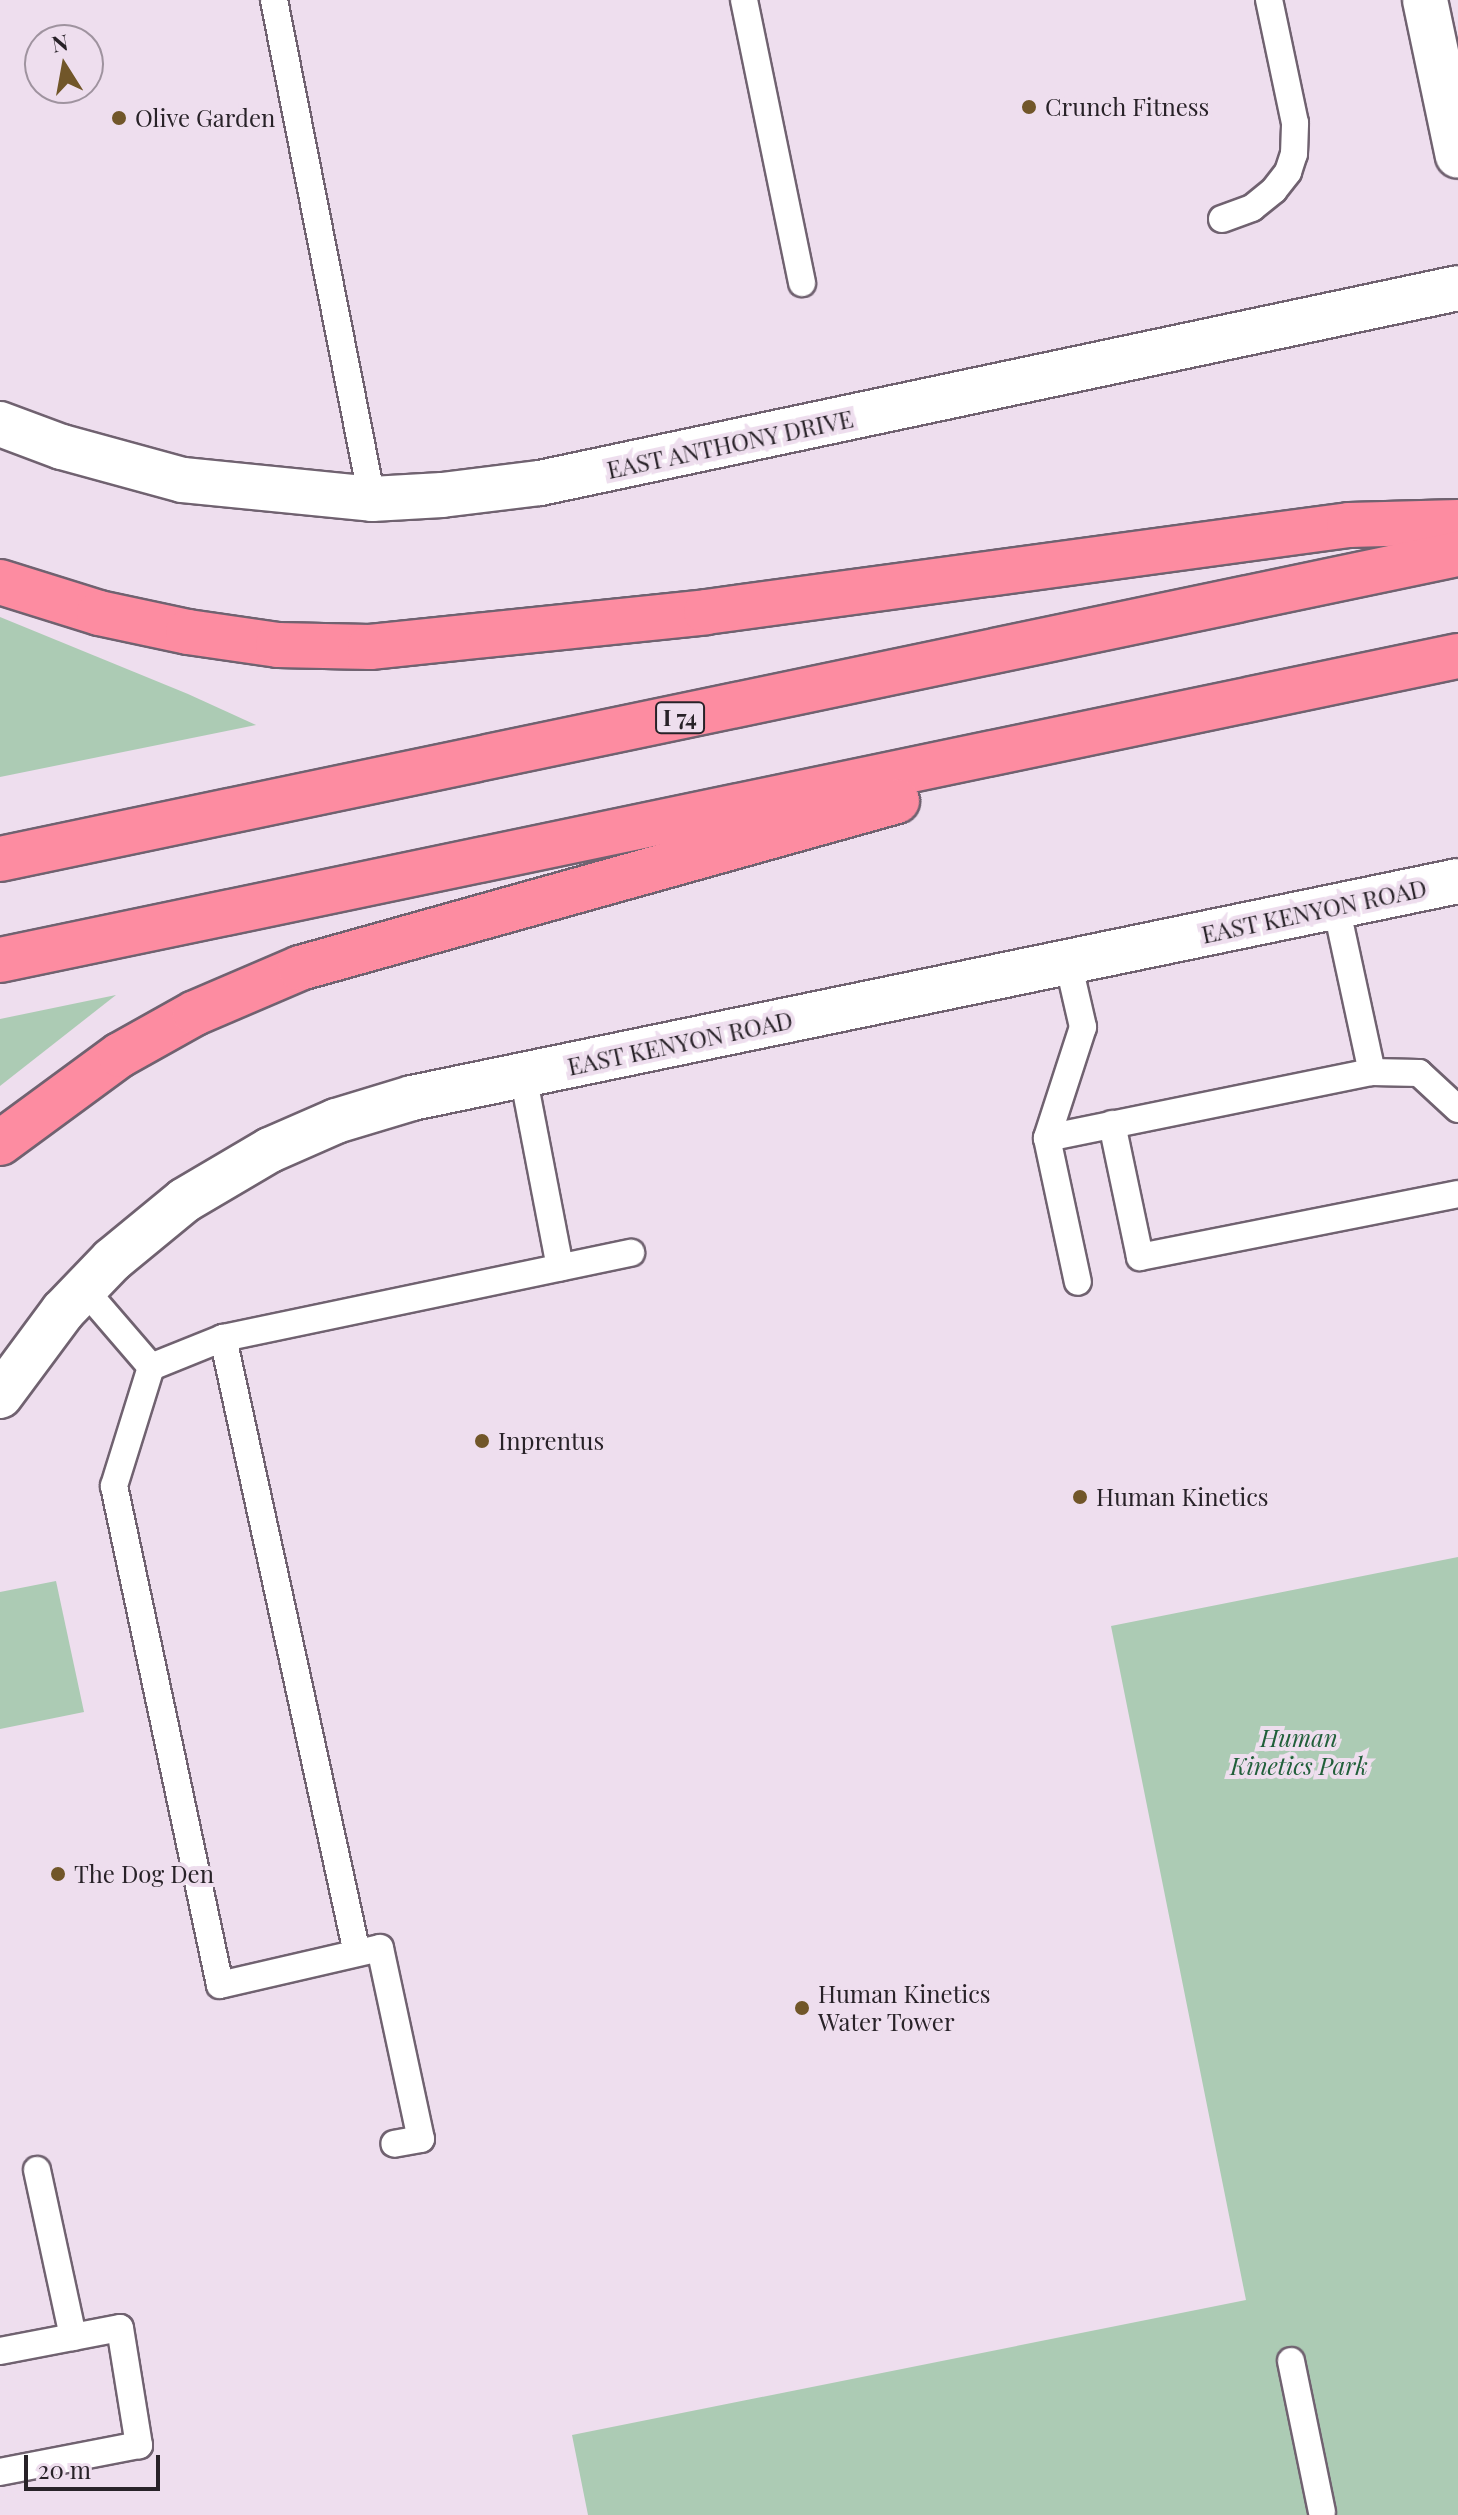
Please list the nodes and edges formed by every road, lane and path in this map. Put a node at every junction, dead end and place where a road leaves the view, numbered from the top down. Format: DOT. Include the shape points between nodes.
graph roads {
  1 [pos="274,0"];
  2 [pos="744,0"];
  3 [pos="1269,0"];
  4 [pos="1425,0"];
  5 [pos="1458,156"];
  6 [pos="1222,219"];
  7 [pos="802,283"];
  8 [pos="1458,288"];
  9 [pos="0,424"];
  10 [pos="372,499"];
  11 [pos="1458,522"];
  12 [pos="1458,554"];
  13 [pos="0,582"];
  14 [pos="1458,656"];
  15 [pos="1320,686"];
  16 [pos="0,859"];
  17 [pos="1458,881"];
  18 [pos="1336,906"];
  19 [pos="0,960"];
  20 [pos="1068,962"];
  21 [pos="1372,1072"];
  22 [pos="523,1075"];
  23 [pos="1458,1109"];
  24 [pos="1112,1124"];
  25 [pos="1047,1138"];
  26 [pos="0,1143"];
  27 [pos="1458,1194"];
  28 [pos="631,1253"];
  29 [pos="560,1267"];
  30 [pos="1078,1282"];
  31 [pos="84,1289"];
  32 [pos="223,1338"];
  33 [pos="151,1367"];
  34 [pos="0,1396"];
  35 [pos="357,1953"];
  36 [pos="394,2144"];
  37 [pos="37,2170"];
  38 [pos="73,2337"];
  39 [pos="0,2351"];
  40 [pos="1291,2361"];
  41 [pos="0,2472"];
  42 [pos="1322,2512"];
  1 -- 10 [label="lane"];
  2 -- 7 [label="lane"];
  3 -- 6 [label="lane" via="1295,123 1294,154 1274,190 1252,208"];
  4 -- 5 [label="street"];
  8 -- 10 [label="street, EAST ANTHONY DRIVE" via="540,483"];
  9 -- 10 [label="street, EAST ANTHONY DRIVE" via="183,480"];
  11 -- 13 [label="highway" via="1349,525 691,614 370,647 278,645 188,632 99,613"];
  12 -- 16 [label="highway, I 74"];
  14 -- 15 [label="highway"];
  15 -- 19 [label="highway"];
  15 -- 26 [label="highway" via="300,968 195,1013 120,1055"];
  17 -- 18 [label="street, EAST KENYON ROAD"];
  18 -- 20 [label="street, EAST KENYON ROAD"];
  18 -- 21 [label="lane"];
  20 -- 22 [label="street, EAST KENYON ROAD"];
  20 -- 25 [label="lane" via="1083,1027"];
  21 -- 23 [label="lane" via="1419,1073"];
  21 -- 24 [label="lane"];
  22 -- 29 [label="lane"];
  22 -- 31 [label="street, EAST KENYON ROAD" via="336,1121 270,1150 185,1200"];
  24 -- 25 [label="lane"];
  24 -- 27 [label="lane" via="1140,1257"];
  25 -- 30 [label="lane"];
  28 -- 29 [label="lane"];
  29 -- 32 [label="lane"];
  31 -- 33 [label="lane"];
  31 -- 34 [label="street, EAST KENYON ROAD"];
  32 -- 33 [label="lane"];
  32 -- 35 [label="lane"];
  33 -- 35 [label="lane" via="114,1486 220,1985"];
  35 -- 36 [label="lane" via="380,1948 421,2139"];
  37 -- 38 [label="lane"];
  38 -- 39 [label="lane"];
  38 -- 41 [label="lane" via="120,2328 139,2445"];
  40 -- 42 [label="lane"];
}
